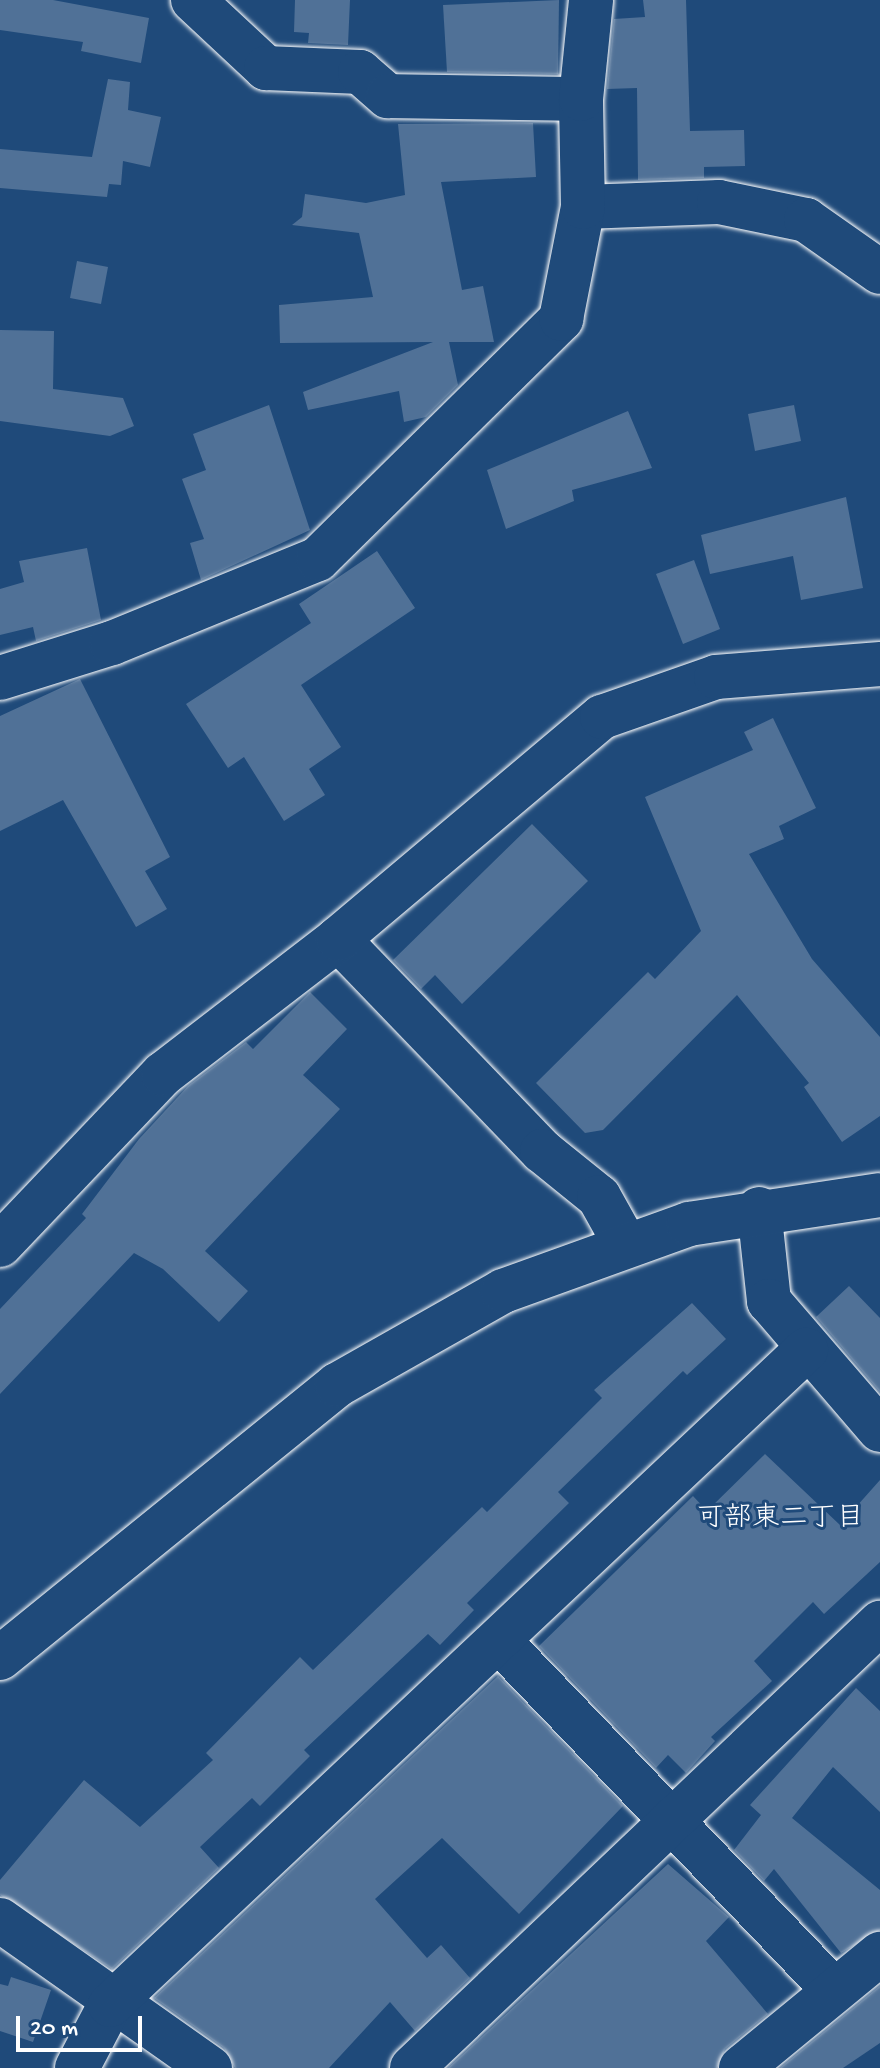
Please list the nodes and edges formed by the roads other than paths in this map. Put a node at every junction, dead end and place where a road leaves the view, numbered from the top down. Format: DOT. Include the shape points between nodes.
graph roads {
  1 [pos="193,0"];
  2 [pos="591,0"];
  3 [pos="581,99"];
  4 [pos="583,207"];
  5 [pos="880,272"];
  6 [pos="880,664"];
  7 [pos="0,678"];
  8 [pos="338,939"];
  9 [pos="880,1195"];
  10 [pos="759,1209"];
  11 [pos="624,1242"];
  12 [pos="0,1245"];
  13 [pos="806,1350"];
  14 [pos="880,1430"];
  15 [pos="880,1623"];
  16 [pos="500,1642"];
  17 [pos="0,1658"];
  18 [pos="668,1824"];
  19 [pos="0,1920"];
  20 [pos="880,1954"];
  21 [pos="833,1989"];
  22 [pos="110,2005"];
  23 [pos="77,2068"];
  24 [pos="210,2068"];
  25 [pos="412,2068"];
  26 [pos="741,2068"];
  1 -- 3 [label="street" via="266,68 360,72 388,96"];
  2 -- 3 [label="street"];
  3 -- 4 [label="street"];
  4 -- 5 [label="street" via="719,202 806,220"];
  4 -- 7 [label="street" via="561,319 318,559 112,643"];
  6 -- 8 [label="street" via="716,677 602,717"];
  8 -- 11 [label="street" via="542,1151 599,1197"];
  8 -- 12 [label="street" via="163,1074"];
  9 -- 10 [label="street"];
  10 -- 11 [label="street"];
  10 -- 13 [label="street" via="769,1301"];
  11 -- 17 [label="street" via="503,1291 337,1385"];
  13 -- 14 [label="street"];
  13 -- 16 [label="street"];
  15 -- 18 [label="street"];
  16 -- 18 [label="street"];
  16 -- 22 [label="street"];
  18 -- 21 [label="street"];
  18 -- 25 [label="street"];
  19 -- 22 [label="street"];
  20 -- 21 [label="street"];
  21 -- 26 [label="street"];
  22 -- 23 [label="street"];
  22 -- 24 [label="street"];
}
